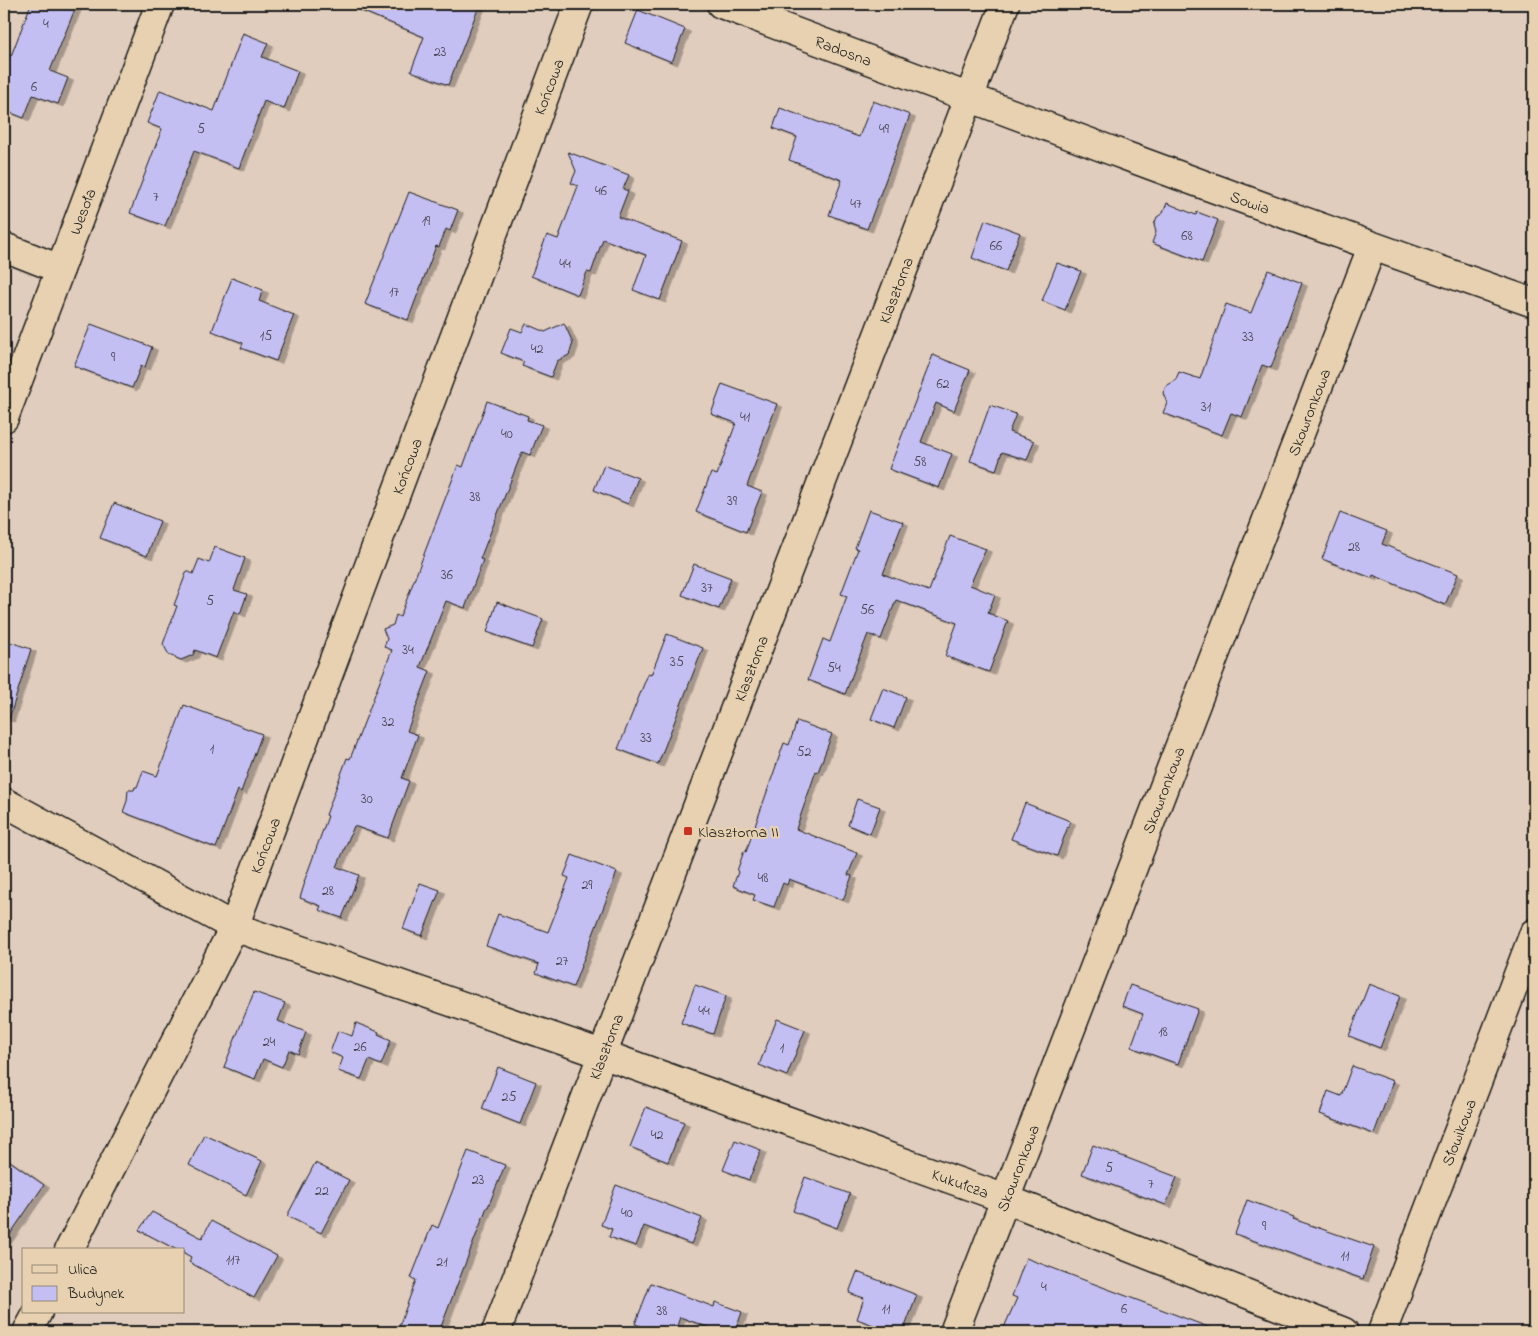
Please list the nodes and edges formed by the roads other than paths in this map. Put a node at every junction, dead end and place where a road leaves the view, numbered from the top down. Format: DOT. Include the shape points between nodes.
graph roads {
  1 [pos="160,4"];
  2 [pos="578,4"];
  3 [pos="720,4"];
  4 [pos="1005,4"];
  5 [pos="968,98"];
  6 [pos="4,247"];
  7 [pos="1372,247"];
  8 [pos="60,269"];
  9 [pos="1534,304"];
  10 [pos="4,418"];
  11 [pos="4,802"];
  12 [pos="234,927"];
  13 [pos="1534,933"];
  14 [pos="602,1054"];
  15 [pos="1006,1199"];
  16 [pos="70,1248"];
  17 [pos="37,1314"];
  18 [pos="27,1332"];
  19 [pos="496,1332"];
  20 [pos="954,1332"];
  21 [pos="1344,1332"];
  22 [pos="1382,1332"];
  1 -- 8 [label="street, Wesoła"];
  2 -- 12 [label="street, Końcowa"];
  3 -- 5 [label="street, Radosna"];
  4 -- 5 [label="street, Klasztorna"];
  5 -- 7 [label="street, Sowia"];
  5 -- 14 [label="street, Klasztorna"];
  6 -- 8 [label="street"];
  7 -- 9 [label="street, Sowia"];
  7 -- 15 [label="street, Skowronkowa"];
  8 -- 10 [label="street, Wesoła"];
  11 -- 12 [label="street"];
  12 -- 14 [label="street, Kukułcza"];
  12 -- 16 [label="street, Końcowa"];
  13 -- 22 [label="street, Słowikowa"];
  14 -- 15 [label="street, Kukułcza"];
  14 -- 19 [label="street, Klasztorna"];
  15 -- 20 [label="street, Skowronkowa"];
  15 -- 21 [label="street, Kukułcza"];
  17 -- 18 [label="street"];
}
